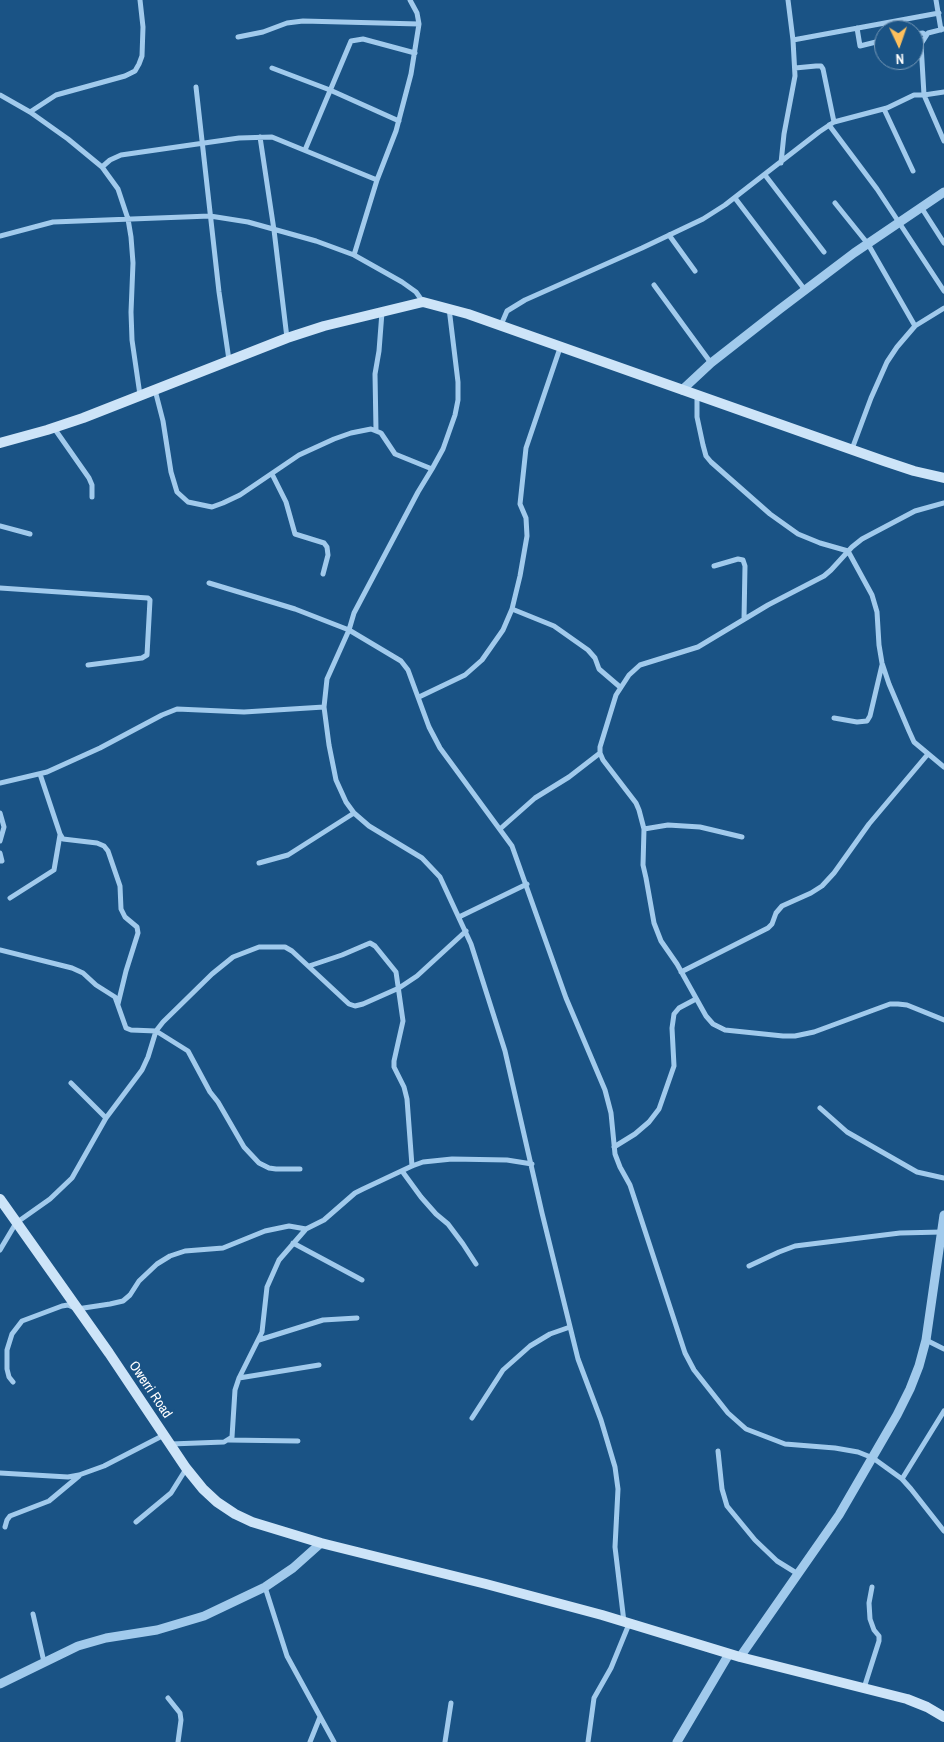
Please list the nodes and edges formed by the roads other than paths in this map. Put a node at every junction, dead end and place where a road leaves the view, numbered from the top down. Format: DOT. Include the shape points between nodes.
graph roads {
  1 [pos="140,0"];
  2 [pos="410,0"];
  3 [pos="789,0"];
  4 [pos="936,0"];
  5 [pos="939,14"];
  6 [pos="419,24"];
  7 [pos="857,28"];
  8 [pos="942,29"];
  9 [pos="926,35"];
  10 [pos="238,36"];
  11 [pos="793,40"];
  12 [pos="874,42"];
  13 [pos="415,53"];
  14 [pos="272,68"];
  15 [pos="795,68"];
  16 [pos="196,87"];
  17 [pos="330,90"];
  18 [pos="944,92"];
  19 [pos="0,95"];
  20 [pos="924,95"];
  21 [pos="884,109"];
  22 [pos="30,112"];
  23 [pos="399,121"];
  24 [pos="832,124"];
  25 [pos="260,137"];
  26 [pos="944,141"];
  27 [pos="202,143"];
  28 [pos="305,150"];
  29 [pos="781,163"];
  30 [pos="102,167"];
  31 [pos="913,171"];
  32 [pos="765,175"];
  33 [pos="377,180"];
  34 [pos="944,192"];
  35 [pos="735,198"];
  36 [pos="835,203"];
  37 [pos="921,207"];
  38 [pos="210,216"];
  39 [pos="128,219"];
  40 [pos="899,222"];
  41 [pos="274,230"];
  42 [pos="670,234"];
  43 [pos="0,236"];
  44 [pos="944,243"];
  45 [pos="868,244"];
  46 [pos="824,252"];
  47 [pos="354,255"];
  48 [pos="694,271"];
  49 [pos="654,285"];
  50 [pos="805,290"];
  51 [pos="944,291"];
  52 [pos="424,302"];
  53 [pos="448,308"];
  54 [pos="944,308"];
  55 [pos="382,312"];
  56 [pos="500,326"];
  57 [pos="916,326"];
  58 [pos="287,338"];
  59 [pos="560,348"];
  60 [pos="229,360"];
  61 [pos="711,363"];
  62 [pos="155,389"];
  63 [pos="682,390"];
  64 [pos="140,395"];
  65 [pos="697,395"];
  66 [pos="54,428"];
  67 [pos="376,430"];
  68 [pos="0,443"];
  69 [pos="852,449"];
  70 [pos="432,469"];
  71 [pos="272,474"];
  72 [pos="944,478"];
  73 [pos="92,497"];
  74 [pos="944,503"];
  75 [pos="0,526"];
  76 [pos="30,534"];
  77 [pos="848,551"];
  78 [pos="714,566"];
  79 [pos="323,574"];
  80 [pos="210,583"];
  81 [pos="0,588"];
  82 [pos="512,609"];
  83 [pos="744,619"];
  84 [pos="349,630"];
  85 [pos="882,663"];
  86 [pos="88,665"];
  87 [pos="620,687"];
  88 [pos="419,697"];
  89 [pos="324,707"];
  90 [pos="834,718"];
  91 [pos="600,753"];
  92 [pos="928,754"];
  93 [pos="944,767"];
  94 [pos="40,774"];
  95 [pos="0,783"];
  96 [pos="0,813"];
  97 [pos="354,813"];
  98 [pos="500,829"];
  99 [pos="644,829"];
  100 [pos="60,834"];
  101 [pos="742,836"];
  102 [pos="0,841"];
  103 [pos="0,854"];
  104 [pos="0,861"];
  105 [pos="259,863"];
  106 [pos="527,884"];
  107 [pos="10,898"];
  108 [pos="459,916"];
  109 [pos="466,931"];
  110 [pos="0,950"];
  111 [pos="309,966"];
  112 [pos="681,972"];
  113 [pos="399,988"];
  114 [pos="696,999"];
  115 [pos="118,1004"];
  116 [pos="944,1020"];
  117 [pos="156,1031"];
  118 [pos="71,1083"];
  119 [pos="820,1108"];
  120 [pos="106,1118"];
  121 [pos="614,1147"];
  122 [pos="532,1164"];
  123 [pos="412,1166"];
  124 [pos="300,1169"];
  125 [pos="402,1171"];
  126 [pos="944,1178"];
  127 [pos="0,1199"];
  128 [pos="944,1214"];
  129 [pos="16,1223"];
  130 [pos="306,1229"];
  131 [pos="942,1232"];
  132 [pos="293,1243"];
  133 [pos="0,1250"];
  134 [pos="476,1264"];
  135 [pos="749,1266"];
  136 [pos="362,1280"];
  137 [pos="77,1308"];
  138 [pos="357,1318"];
  139 [pos="570,1327"];
  140 [pos="259,1340"];
  141 [pos="926,1340"];
  142 [pos="944,1349"];
  143 [pos="319,1365"];
  144 [pos="239,1378"];
  145 [pos="13,1382"];
  146 [pos="944,1412"];
  147 [pos="472,1418"];
  148 [pos="164,1435"];
  149 [pos="228,1440"];
  150 [pos="298,1442"];
  151 [pos="170,1444"];
  152 [pos="718,1451"];
  153 [pos="873,1458"];
  154 [pos="186,1468"];
  155 [pos="0,1473"];
  156 [pos="80,1475"];
  157 [pos="902,1479"];
  158 [pos="136,1522"];
  159 [pos="5,1527"];
  160 [pos="944,1531"];
  161 [pos="320,1543"];
  162 [pos="798,1574"];
  163 [pos="872,1587"];
  164 [pos="264,1588"];
  165 [pos="33,1614"];
  166 [pos="626,1623"];
  167 [pos="729,1654"];
  168 [pos="740,1657"];
  169 [pos="44,1662"];
  170 [pos="0,1684"];
  171 [pos="864,1688"];
  172 [pos="168,1698"];
  173 [pos="451,1703"];
  174 [pos="320,1717"];
  175 [pos="944,1717"];
  176 [pos="178,1742"];
  177 [pos="310,1742"];
  178 [pos="334,1742"];
  179 [pos="445,1742"];
  180 [pos="588,1742"];
  181 [pos="677,1742"];
  1 -- 22 [label="street" via="142,56 135,71 56,96"];
  2 -- 6 [label="street"];
  3 -- 11 [label="street"];
  4 -- 5 [label="street"];
  5 -- 7 [label="street"];
  5 -- 8 [label="street"];
  6 -- 10 [label="street" via="303,20"];
  6 -- 13 [label="street"];
  7 -- 11 [label="street"];
  7 -- 12 [label="street" via="860,46"];
  8 -- 9 [label="street"];
  9 -- 20 [label="street" via="921,44"];
  11 -- 15 [label="street"];
  13 -- 17 [label="street" via="372,41 351,41"];
  13 -- 23 [label="street"];
  14 -- 17 [label="street"];
  15 -- 24 [label="street" via="820,66 823,69"];
  15 -- 29 [label="street"];
  16 -- 27 [label="street"];
  17 -- 23 [label="street"];
  17 -- 28 [label="street"];
  18 -- 20 [label="street"];
  19 -- 22 [label="street"];
  20 -- 21 [label="street" via="914,95"];
  20 -- 26 [label="street"];
  21 -- 24 [label="street"];
  21 -- 31 [label="street"];
  22 -- 30 [label="street"];
  23 -- 33 [label="street"];
  24 -- 29 [label="street"];
  24 -- 40 [label="street"];
  25 -- 27 [label="street"];
  25 -- 28 [label="street" via="272,137"];
  25 -- 41 [label="street"];
  27 -- 30 [label="street" via="121,155"];
  27 -- 38 [label="street"];
  28 -- 33 [label="street"];
  29 -- 32 [label="street"];
  30 -- 39 [label="street" via="118,189"];
  32 -- 35 [label="street"];
  32 -- 46 [label="street"];
  33 -- 47 [label="street"];
  34 -- 37 [label="street"];
  35 -- 42 [label="street"];
  35 -- 50 [label="street"];
  36 -- 45 [label="street"];
  37 -- 40 [label="street"];
  37 -- 44 [label="street"];
  38 -- 39 [label="street"];
  38 -- 41 [label="street"];
  38 -- 60 [label="street"];
  39 -- 43 [label="street" via="53,222"];
  39 -- 64 [label="street" via="133,263 132,340"];
  40 -- 45 [label="street"];
  40 -- 51 [label="street"];
  41 -- 47 [label="street"];
  41 -- 58 [label="street"];
  42 -- 48 [label="street"];
  42 -- 56 [label="street" via="526,300 507,311"];
  45 -- 50 [label="street"];
  45 -- 57 [label="street"];
  47 -- 52 [label="street" via="402,282"];
  49 -- 61 [label="street"];
  50 -- 61 [label="street"];
  52 -- 53 [label="main road"];
  52 -- 55 [label="main road"];
  53 -- 56 [label="main road"];
  53 -- 70 [label="street" via="458,400 448,436"];
  54 -- 57 [label="street"];
  55 -- 58 [label="main road"];
  55 -- 67 [label="street" via="375,374"];
  56 -- 59 [label="main road"];
  57 -- 69 [label="street" via="887,362"];
  58 -- 60 [label="main road"];
  59 -- 63 [label="main road"];
  59 -- 82 [label="street" via="526,448 520,504 526,518 527,536"];
  60 -- 62 [label="main road"];
  61 -- 63 [label="street"];
  62 -- 64 [label="main road"];
  62 -- 71 [label="street" via="177,492 188,502 201,506 218,505"];
  63 -- 65 [label="main road"];
  64 -- 66 [label="main road"];
  65 -- 69 [label="main road"];
  65 -- 77 [label="street" via="697,417 706,456 711,462 798,534"];
  66 -- 68 [label="main road"];
  66 -- 73 [label="street" via="89,478"];
  67 -- 70 [label="street" via="381,432 395,454"];
  67 -- 71 [label="street" via="334,439 299,455"];
  69 -- 72 [label="main road"];
  70 -- 84 [label="street" via="364,591"];
  71 -- 79 [label="street" via="286,502 294,534 324,543 327,547"];
  74 -- 77 [label="street" via="898,519 862,539"];
  75 -- 76 [label="street"];
  77 -- 83 [label="street" via="824,576"];
  77 -- 85 [label="street" via="872,595"];
  78 -- 83 [label="street" via="743,560"];
  80 -- 84 [label="street" via="295,609"];
  81 -- 86 [label="street" via="148,598 147,655"];
  82 -- 87 [label="street" via="554,626 588,650 599,669"];
  82 -- 88 [label="street" via="503,630 482,660 465,675"];
  83 -- 87 [label="street" via="698,647 640,665"];
  84 -- 88 [label="street" via="401,661"];
  84 -- 89 [label="street" via="328,679"];
  85 -- 90 [label="street" via="867,721"];
  85 -- 92 [label="street" via="908,731 914,742"];
  87 -- 91 [label="street"];
  88 -- 98 [label="street" via="440,748"];
  89 -- 94 [label="street" via="244,712 176,709"];
  89 -- 97 [label="street" via="336,780"];
  91 -- 98 [label="street" via="569,778 534,798"];
  91 -- 99 [label="street" via="636,803"];
  92 -- 93 [label="street"];
  92 -- 112 [label="street" via="822,886 782,906 768,928"];
  94 -- 95 [label="street"];
  94 -- 100 [label="street"];
  96 -- 102 [label="street" via="4,827"];
  97 -- 105 [label="street" via="288,855"];
  97 -- 108 [label="street" via="369,826 422,858 440,877"];
  98 -- 106 [label="street" via="512,846"];
  99 -- 101 [label="street" via="668,825"];
  99 -- 112 [label="street" via="644,865 654,923 661,941"];
  100 -- 107 [label="street" via="54,870"];
  100 -- 115 [label="street" via="68,841 104,846 120,886 121,909 137,927"];
  103 -- 104 [label="street"];
  106 -- 108 [label="street"];
  106 -- 121 [label="street" via="566,998 605,1090"];
  108 -- 109 [label="street"];
  109 -- 113 [label="street" via="417,976"];
  109 -- 122 [label="street" via="505,1051"];
  110 -- 115 [label="street" via="84,973 115,997"];
  111 -- 113 [label="street" via="355,1006"];
  111 -- 113 [label="street" via="370,944 396,972"];
  111 -- 117 [label="street" via="285,947 258,947 246,951 212,974"];
  112 -- 114 [label="street"];
  113 -- 123 [label="street" via="403,1021 394,1067 407,1099"];
  114 -- 116 [label="street" via="718,1028 783,1036 814,1032 890,1004 907,1005"];
  114 -- 121 [label="street" via="674,1014 674,1066 659,1109 635,1134"];
  115 -- 117 [label="street" via="126,1028"];
  117 -- 120 [label="street" via="142,1070"];
  117 -- 124 [label="street" via="188,1051 244,1147 259,1163 269,1168"];
  118 -- 120 [label="street"];
  119 -- 126 [label="street" via="847,1132 918,1172"];
  120 -- 129 [label="street" via="72,1178 50,1199"];
  121 -- 153 [label="street" via="637,1205 685,1353 728,1414 746,1429 785,1444 835,1448"];
  122 -- 123 [label="street" via="452,1159"];
  122 -- 139 [label="street"];
  123 -- 125 [label="street"];
  125 -- 130 [label="street" via="355,1194 324,1220"];
  125 -- 134 [label="street" via="421,1198 453,1231"];
  127 -- 129 [label="main road, Owerri Road"];
  128 -- 131 [label="street"];
  129 -- 133 [label="street"];
  129 -- 137 [label="main road, Owerri Road"];
  130 -- 132 [label="street"];
  130 -- 137 [label="street" via="289,1226 265,1231 223,1248 170,1256 138,1281 123,1300"];
  131 -- 135 [label="street" via="900,1233 795,1246"];
  131 -- 141 [label="street"];
  132 -- 136 [label="street"];
  132 -- 140 [label="street" via="278,1260 267,1287"];
  137 -- 145 [label="street" via="62,1306 22,1321 12,1334 7,1350 7,1369"];
  137 -- 148 [label="main road, Owerri Road"];
  138 -- 140 [label="street" via="323,1320"];
  139 -- 147 [label="street" via="530,1346 504,1370"];
  139 -- 166 [label="street" via="615,1467 618,1489 615,1547"];
  140 -- 144 [label="street"];
  141 -- 142 [label="street"];
  141 -- 153 [label="street" via="910,1389"];
  143 -- 144 [label="street"];
  144 -- 149 [label="street" via="235,1390 232,1436"];
  146 -- 157 [label="street"];
  148 -- 151 [label="main road, Owerri Road"];
  148 -- 156 [label="street"];
  149 -- 150 [label="street"];
  149 -- 151 [label="street"];
  151 -- 154 [label="main road, Owerri Road"];
  152 -- 162 [label="street" via="727,1506 777,1561"];
  153 -- 157 [label="street"];
  153 -- 162 [label="street"];
  154 -- 158 [label="street" via="171,1493"];
  154 -- 161 [label="main road, Owerri Road" via="203,1489 235,1514"];
  155 -- 156 [label="street"];
  156 -- 159 [label="street" via="49,1501 10,1516"];
  157 -- 160 [label="street"];
  161 -- 164 [label="street" via="294,1568"];
  161 -- 166 [label="main road, Owerri Road"];
  162 -- 168 [label="street"];
  163 -- 171 [label="street" via="870,1619 879,1641"];
  164 -- 169 [label="street" via="204,1616 156,1630 78,1646"];
  164 -- 174 [label="street" via="286,1656"];
  165 -- 169 [label="street"];
  166 -- 167 [label="main road, Owerri Road"];
  166 -- 180 [label="street" via="611,1668 594,1698"];
  167 -- 168 [label="main road, Owerri Road"];
  167 -- 181 [label="street"];
  168 -- 171 [label="main road, Owerri Road"];
  169 -- 170 [label="street"];
  171 -- 175 [label="main road, Owerri Road" via="907,1699"];
  172 -- 176 [label="street" via="180,1713"];
  173 -- 179 [label="street"];
  174 -- 177 [label="street"];
  174 -- 178 [label="street"];
}
